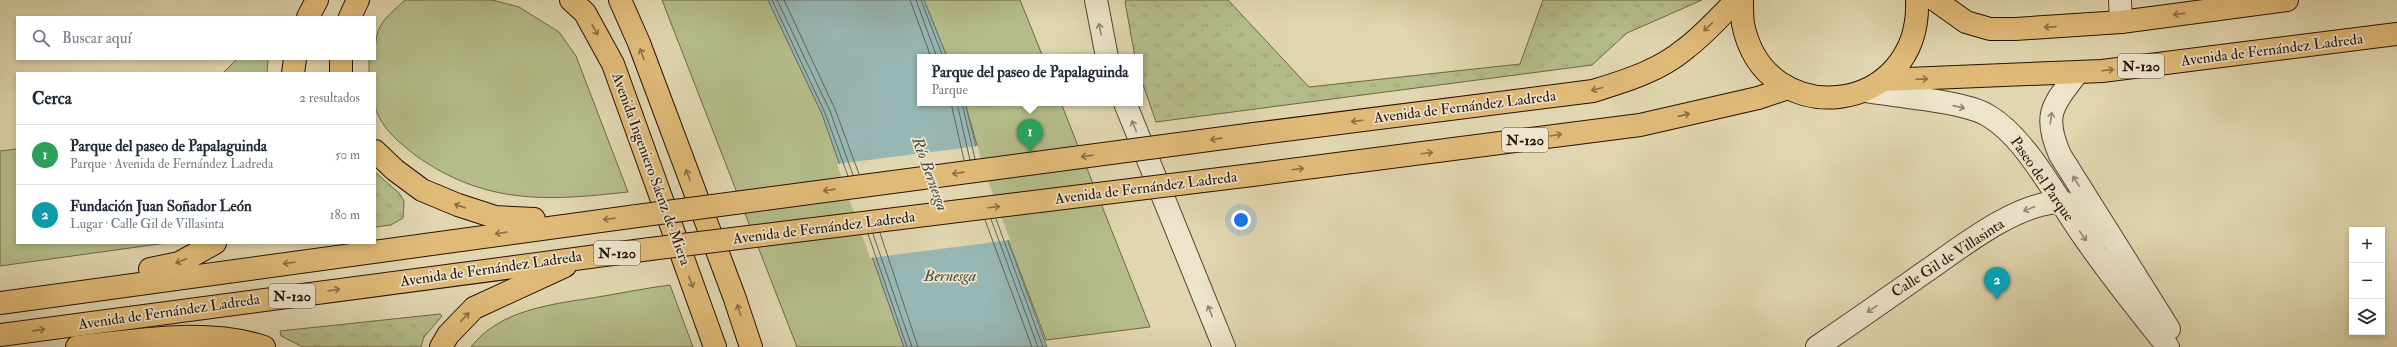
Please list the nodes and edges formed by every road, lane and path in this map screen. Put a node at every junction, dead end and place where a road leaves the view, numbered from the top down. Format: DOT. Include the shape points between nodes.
graph roads {
  1 [pos="317,0"];
  2 [pos="358,0"];
  3 [pos="571,0"];
  4 [pos="620,0"];
  5 [pos="1096,0"];
  6 [pos="1736,0"];
  7 [pos="1742,0"];
  8 [pos="1917,0"];
  9 [pos="1935,0"];
  10 [pos="2120,0"];
  11 [pos="2287,0"];
  12 [pos="309,16"];
  13 [pos="350,16"];
  14 [pos="2121,22"];
  15 [pos="2397,34"];
  16 [pos="1106,54"];
  17 [pos="295,60"];
  18 [pos="341,60"];
  19 [pos="293,72"];
  20 [pos="341,72"];
  21 [pos="2078,72"];
  22 [pos="1874,86"];
  23 [pos="1788,88"];
  24 [pos="1126,106"];
  25 [pos="376,152"];
  26 [pos="2059,202"];
  27 [pos="581,222"];
  28 [pos="213,244"];
  29 [pos="584,257"];
  30 [pos="0,298"];
  31 [pos="0,303"];
  32 [pos="0,335"];
  33 [pos="2173,342"];
  34 [pos="77,347"];
  35 [pos="264,347"];
  36 [pos="441,347"];
  37 [pos="715,347"];
  38 [pos="751,347"];
  39 [pos="1224,347"];
  40 [pos="1817,347"];
  1 -- 12 [label="main road"];
  2 -- 13 [label="main road"];
  3 -- 37 [label="main road, Avenida Ingeniero Sáenz de Miera, one-way" via="585,13 613,64"];
  38 -- 4 [label="main road, one-way" via="639,44"];
  16 -- 5 [label="street, one-way"];
  6 -- 27 [label="main road, Avenida de Fernández Ladreda / N-120, one-way, bridge" via="1685,50 1630,80 1593,91"];
  7 -- 23 [label="main road, N-120" via="1743,24 1752,50 1767,72"];
  8 -- 22 [label="main road" via="1916,28 1901,62"];
  14 -- 9 [label="main road, one-way" via="2015,30 1990,28 1966,22"];
  10 -- 14 [label="street"];
  11 -- 14 [label="main road, one-way"];
  21 -- 15 [label="main road, Avenida de Fernández Ladreda / N-120, one-way"];
  17 -- 19 [label="main road"];
  18 -- 20 [label="main road"];
  22 -- 21 [label="main road, Avenida de Fernández Ladreda / N-120, one-way"];
  33 -- 21 [label="street, Paseo del Parque, one-way" via="2060,155 2052,136 2050,117 2057,100"];
  22 -- 23 [label="main road, N-120" via="1840,97 1813,98"];
  22 -- 26 [label="street, Paseo del Parque, one-way" via="1986,114 2007,129 2033,160"];
  29 -- 23 [label="main road, Avenida de Fernández Ladreda / N-120, one-way, bridge" via="1640,125 1758,98"];
  39 -- 24 [label="street, one-way"];
  27 -- 25 [label="main road, one-way" via="496,217 458,205 422,190"];
  26 -- 33 [label="street" via="2074,206 2091,219"];
  26 -- 40 [label="street, Calle Gil de Villasinta, one-way" via="2038,206 2012,216 1979,235"];
  27 -- 31 [label="main road, Avenida de Fernández Ladreda / N-120, one-way"];
  28 -- 30 [label="main road, one-way" via="179,263"];
  32 -- 29 [label="main road, Avenida de Fernández Ladreda / N-120, one-way"];
  36 -- 29 [label="main road, one-way" via="448,335 474,308"];
  34 -- 35 [label="main road" via="198,337 244,340"];
}
